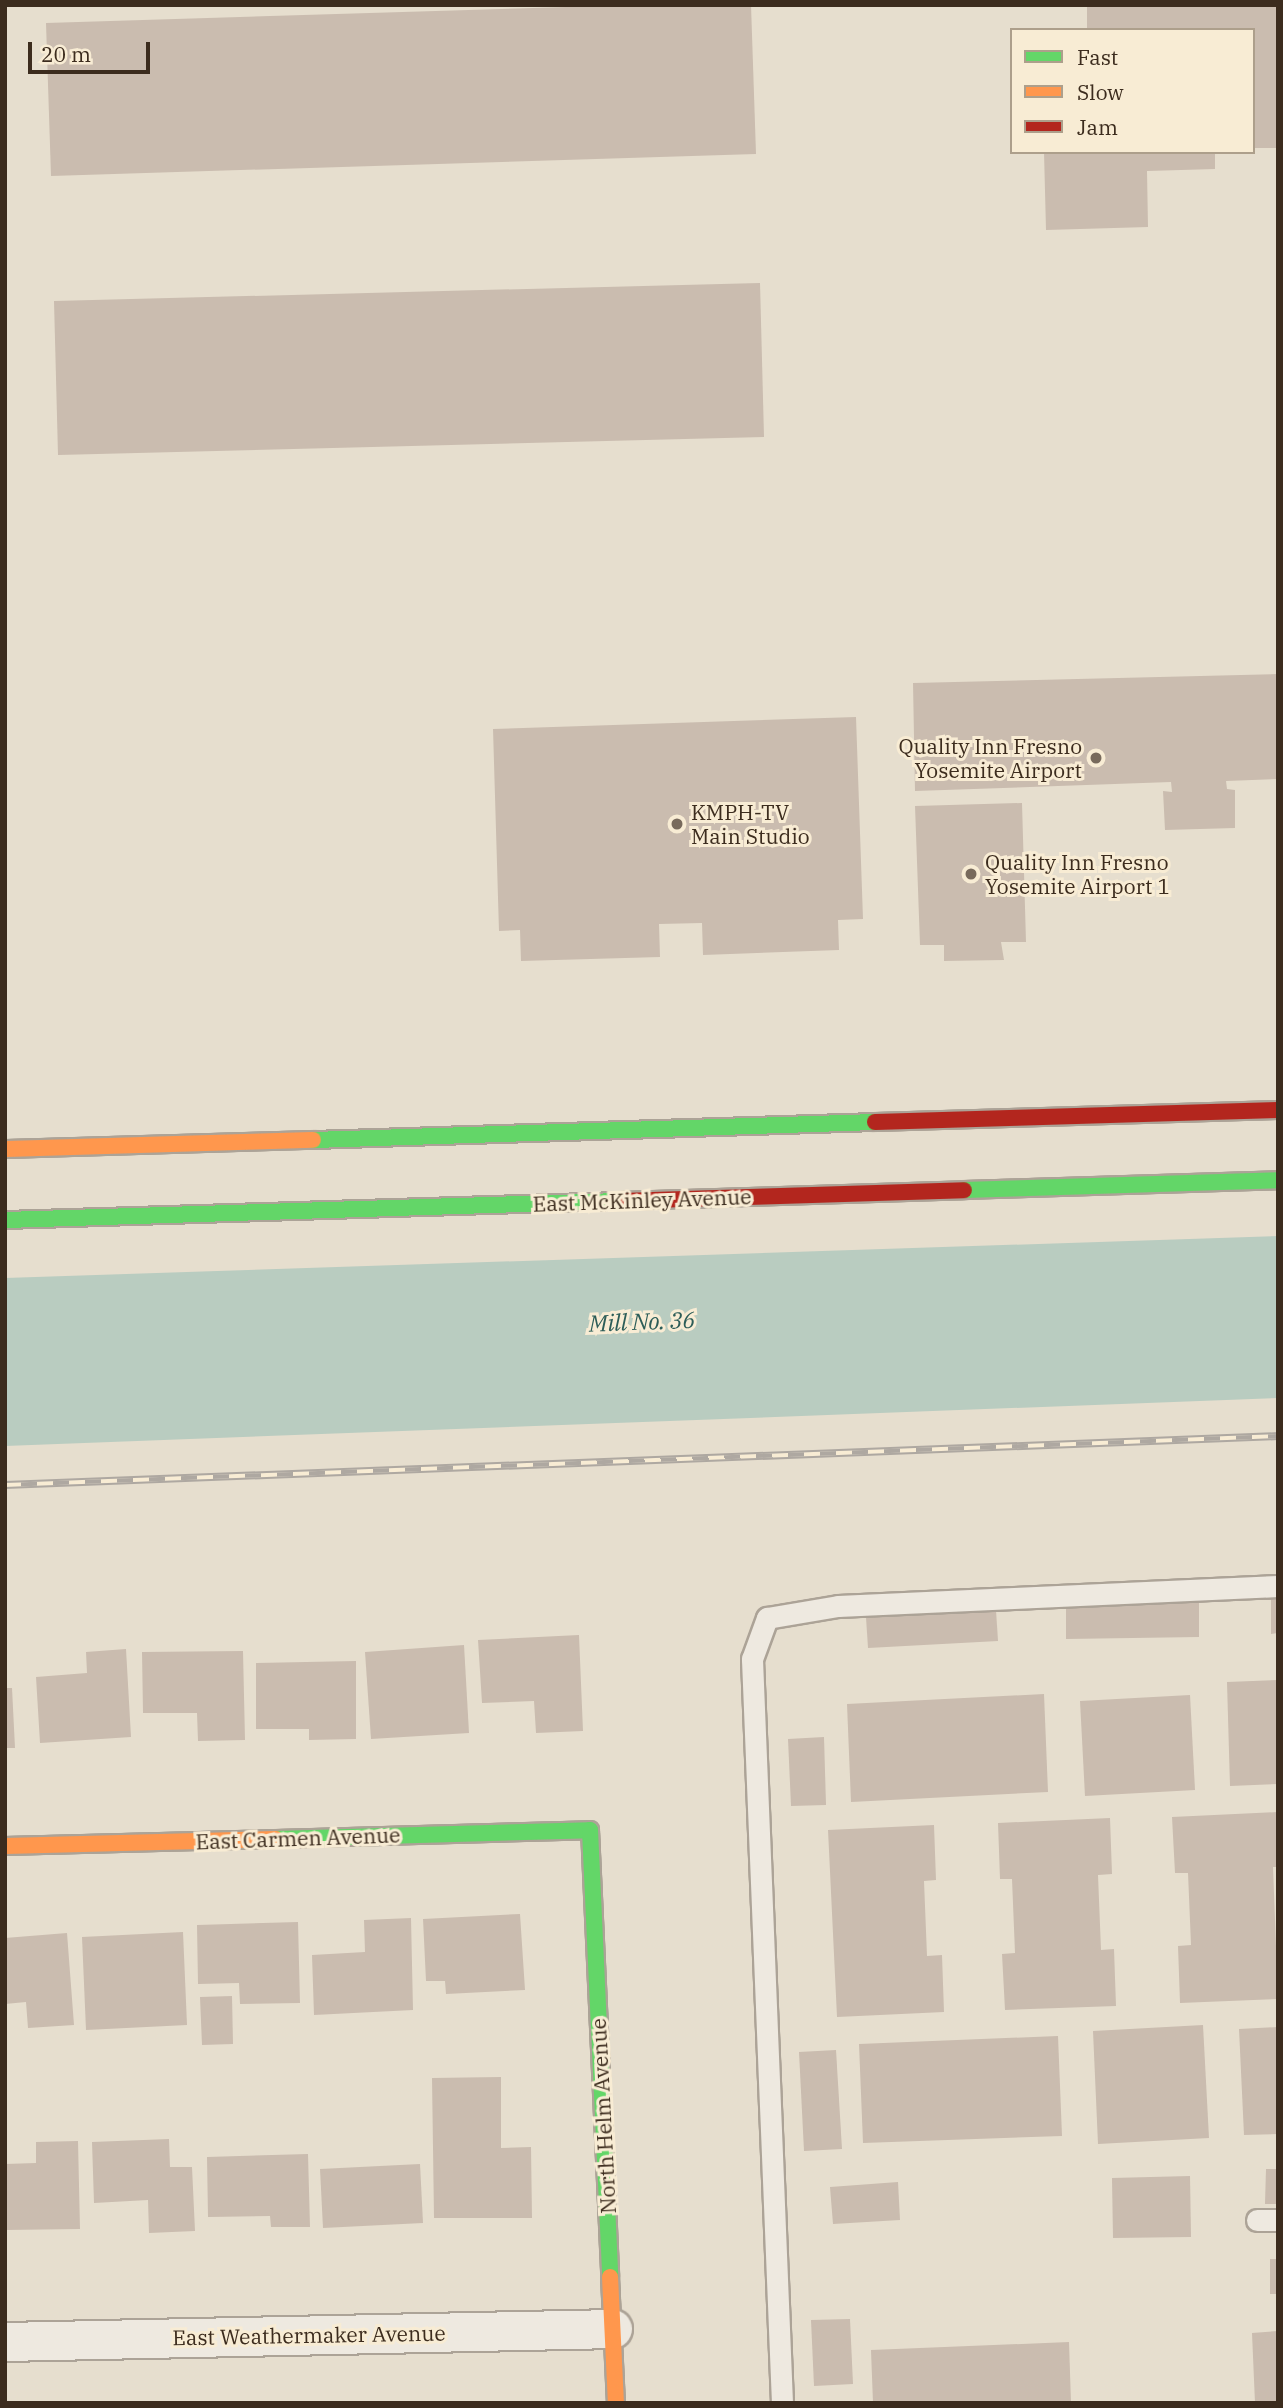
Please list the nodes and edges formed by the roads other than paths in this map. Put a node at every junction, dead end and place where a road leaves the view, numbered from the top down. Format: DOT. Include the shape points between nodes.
graph roads {
  1 [pos="1278,1110"];
  2 [pos="5,1149"];
  3 [pos="1278,1180"];
  4 [pos="5,1220"];
  5 [pos="1278,1586"];
  6 [pos="590,1830"];
  7 [pos="5,1846"];
  8 [pos="613,2329"];
  9 [pos="5,2342"];
  10 [pos="617,2403"];
  11 [pos="782,2403"];
  1 -- 2 [label="main road"];
  3 -- 4 [label="main road, East McKinley Avenue"];
  5 -- 11 [label="lane" via="838,1606 767,1618 752,1659"];
  6 -- 7 [label="main road, East Carmen Avenue"];
  6 -- 8 [label="main road, North Helm Avenue"];
  8 -- 9 [label="street, East Weathermaker Avenue"];
  8 -- 10 [label="main road, North Helm Avenue"];
}
